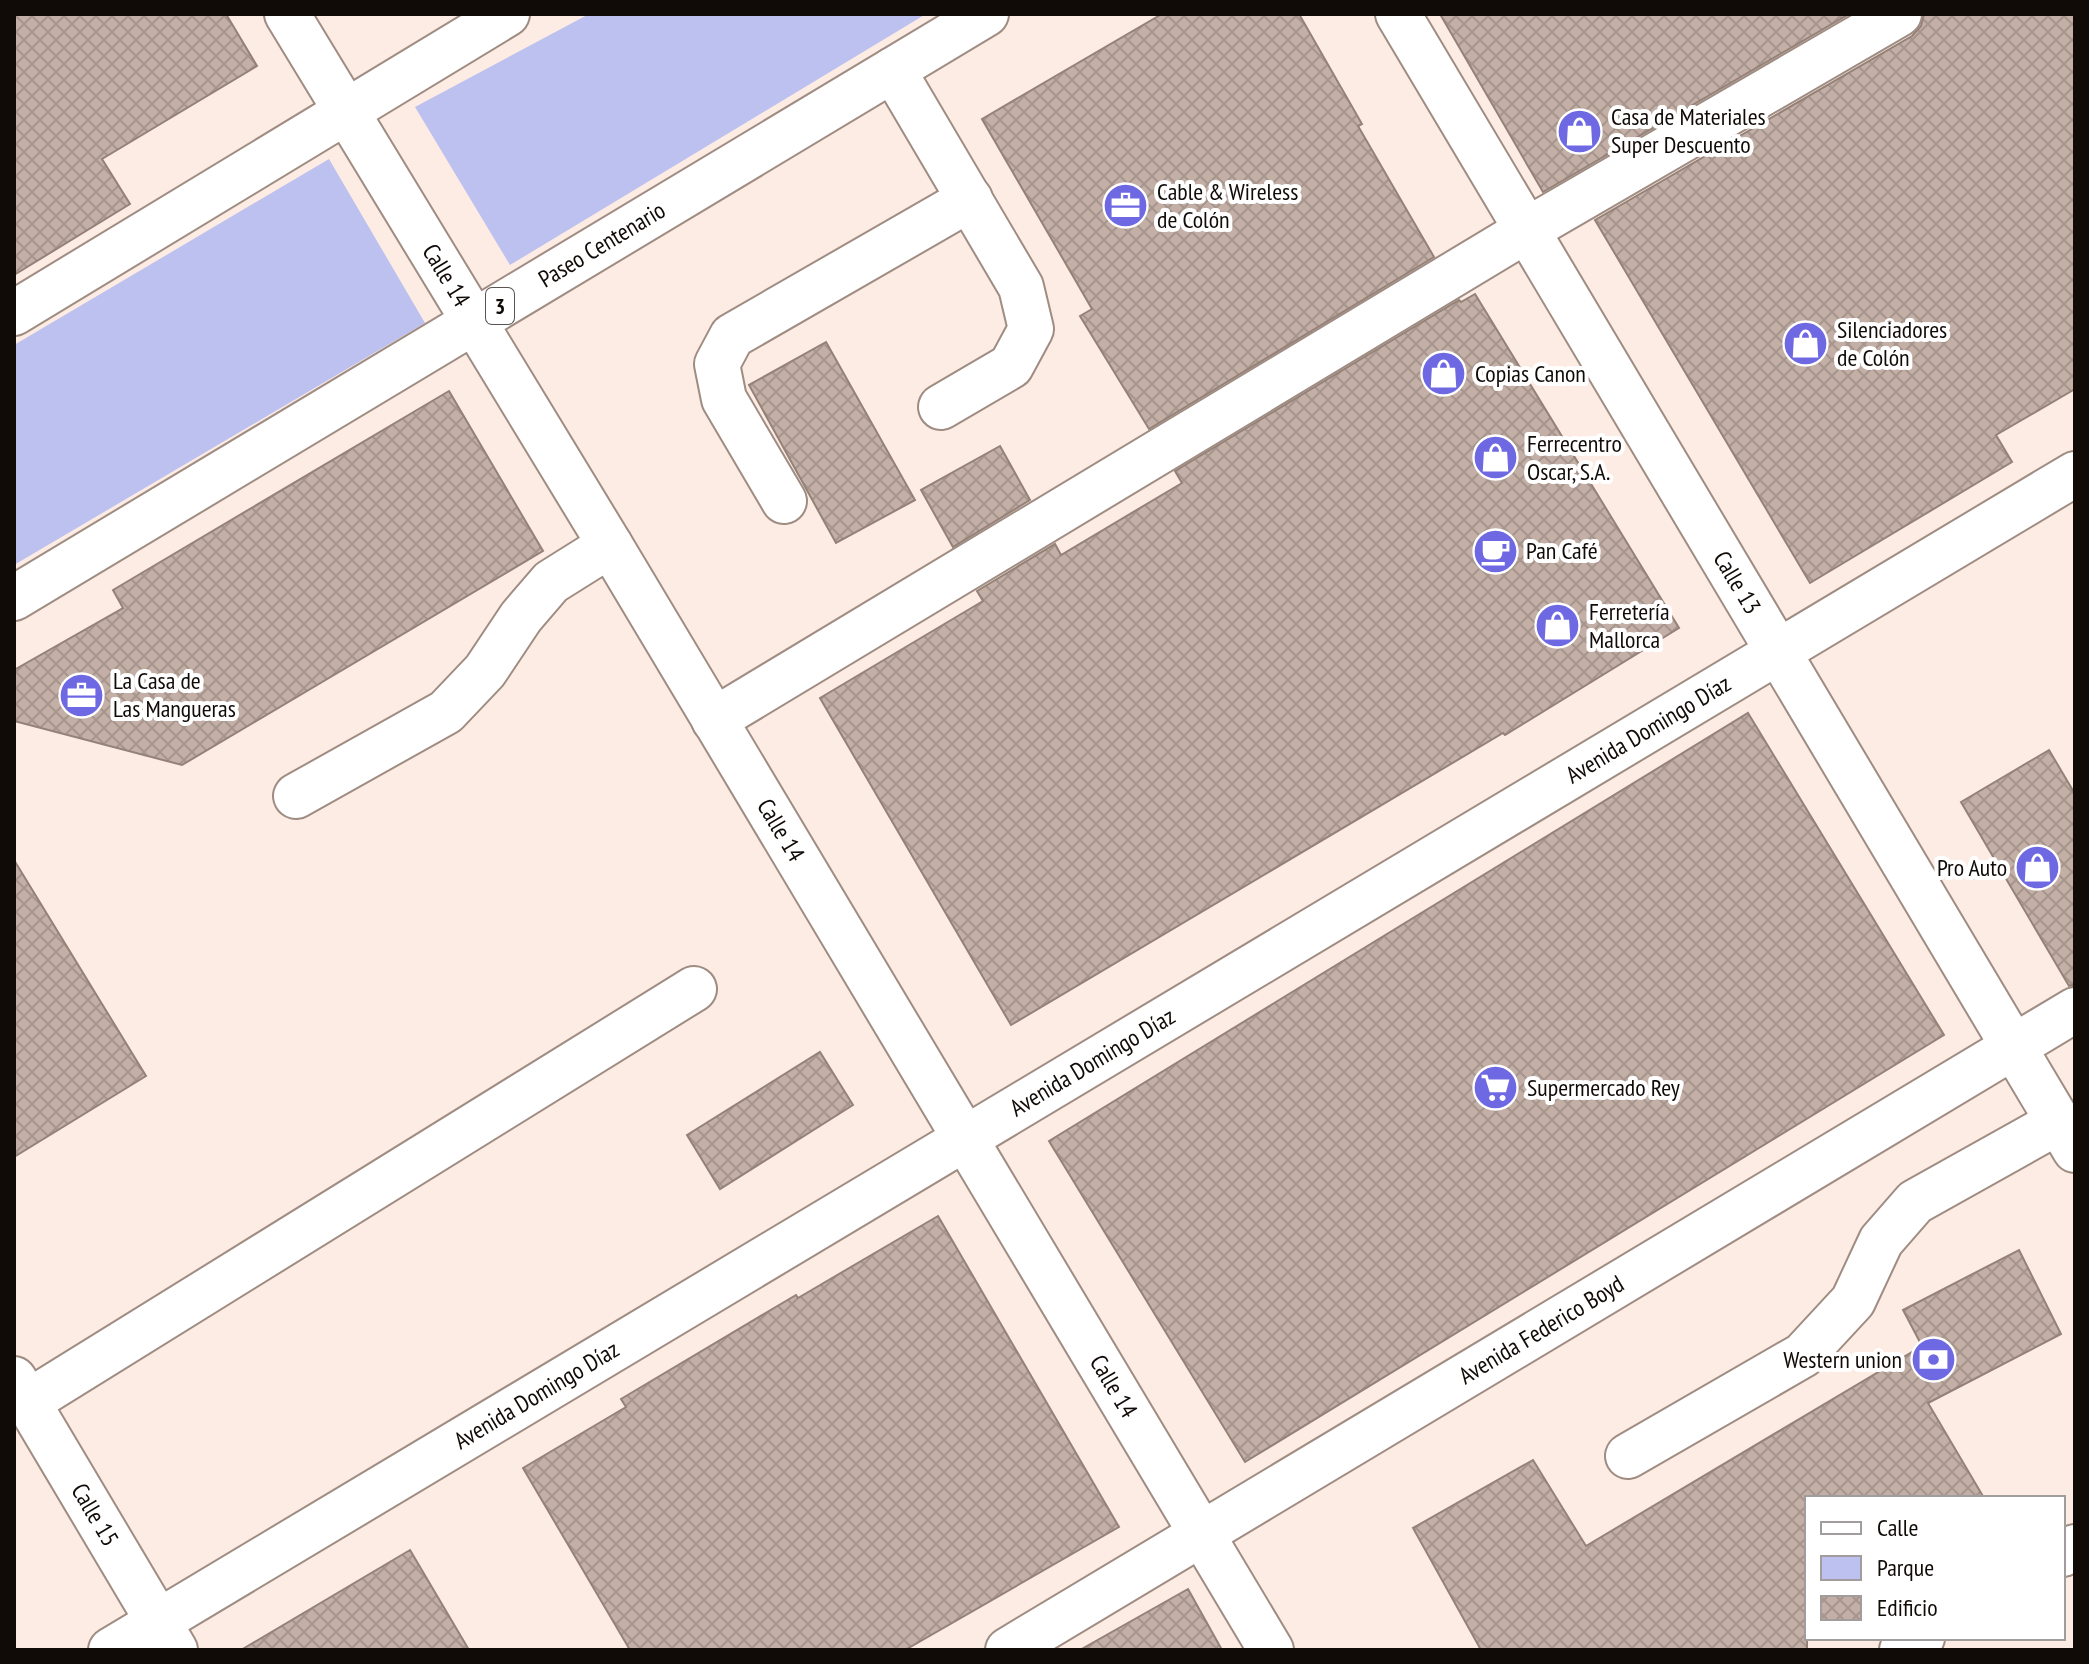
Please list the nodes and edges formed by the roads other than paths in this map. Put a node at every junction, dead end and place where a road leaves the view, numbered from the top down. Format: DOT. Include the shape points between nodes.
graph roads {
  1 [pos="287,14"];
  2 [pos="507,14"];
  3 [pos="986,14"];
  4 [pos="1398,14"];
  5 [pos="1899,14"];
  6 [pos="893,70"];
  7 [pos="345,111"];
  8 [pos="970,199"];
  9 [pos="1527,230"];
  10 [pos="14,313"];
  11 [pos="474,321"];
  12 [pos="941,407"];
  13 [pos="2075,474"];
  14 [pos="784,501"];
  15 [pos="610,545"];
  16 [pos="14,598"];
  17 [pos="1780,652"];
  18 [pos="714,720"];
  19 [pos="296,796"];
  20 [pos="694,989"];
  21 [pos="2075,1010"];
  22 [pos="2013,1047"];
  23 [pos="2066,1136"];
  24 [pos="966,1140"];
  25 [pos="21,1390"];
  26 [pos="1628,1456"];
  27 [pos="1202,1535"];
  28 [pos="167,1636"];
  29 [pos="111,1650"];
  30 [pos="1008,1650"];
  31 [pos="1271,1650"];
  1 -- 7 [label="street, Calle 14"];
  2 -- 7 [label="street"];
  3 -- 6 [label="street, Paseo Centenario / 3"];
  4 -- 9 [label="street, Calle 13"];
  5 -- 9 [label="street"];
  6 -- 8 [label="street"];
  6 -- 11 [label="street, Paseo Centenario / 3"];
  7 -- 10 [label="street"];
  7 -- 11 [label="street, Calle 14"];
  8 -- 12 [label="street" via="1021,287 1031,329 1011,366"];
  8 -- 14 [label="street" via="732,336 717,364 724,399"];
  9 -- 17 [label="street, Calle 13"];
  9 -- 18 [label="street"];
  11 -- 15 [label="street, Calle 14"];
  11 -- 16 [label="street, Paseo Centenario / 3"];
  13 -- 17 [label="street, Avenida Domingo Díaz"];
  15 -- 18 [label="street, Calle 14"];
  15 -- 19 [label="street" via="551,582 485,671 446,712"];
  17 -- 22 [label="street, Calle 13"];
  17 -- 24 [label="street, Avenida Domingo Díaz"];
  18 -- 24 [label="street, Calle 14"];
  20 -- 25 [label="street"];
  21 -- 22 [label="street, Avenida Federico Boyd"];
  22 -- 23 [label="street, Calle 13"];
  22 -- 27 [label="street, Avenida Federico Boyd"];
  23 -- 26 [label="street" via="1915,1202 1881,1241 1853,1301 1803,1355"];
  24 -- 27 [label="street, Calle 14"];
  24 -- 28 [label="street, Avenida Domingo Díaz"];
  25 -- 28 [label="street, Calle 15"];
  27 -- 30 [label="street, Avenida Federico Boyd"];
  27 -- 31 [label="street, Calle 14"];
  28 -- 29 [label="street, Avenida Domingo Díaz"];
}
